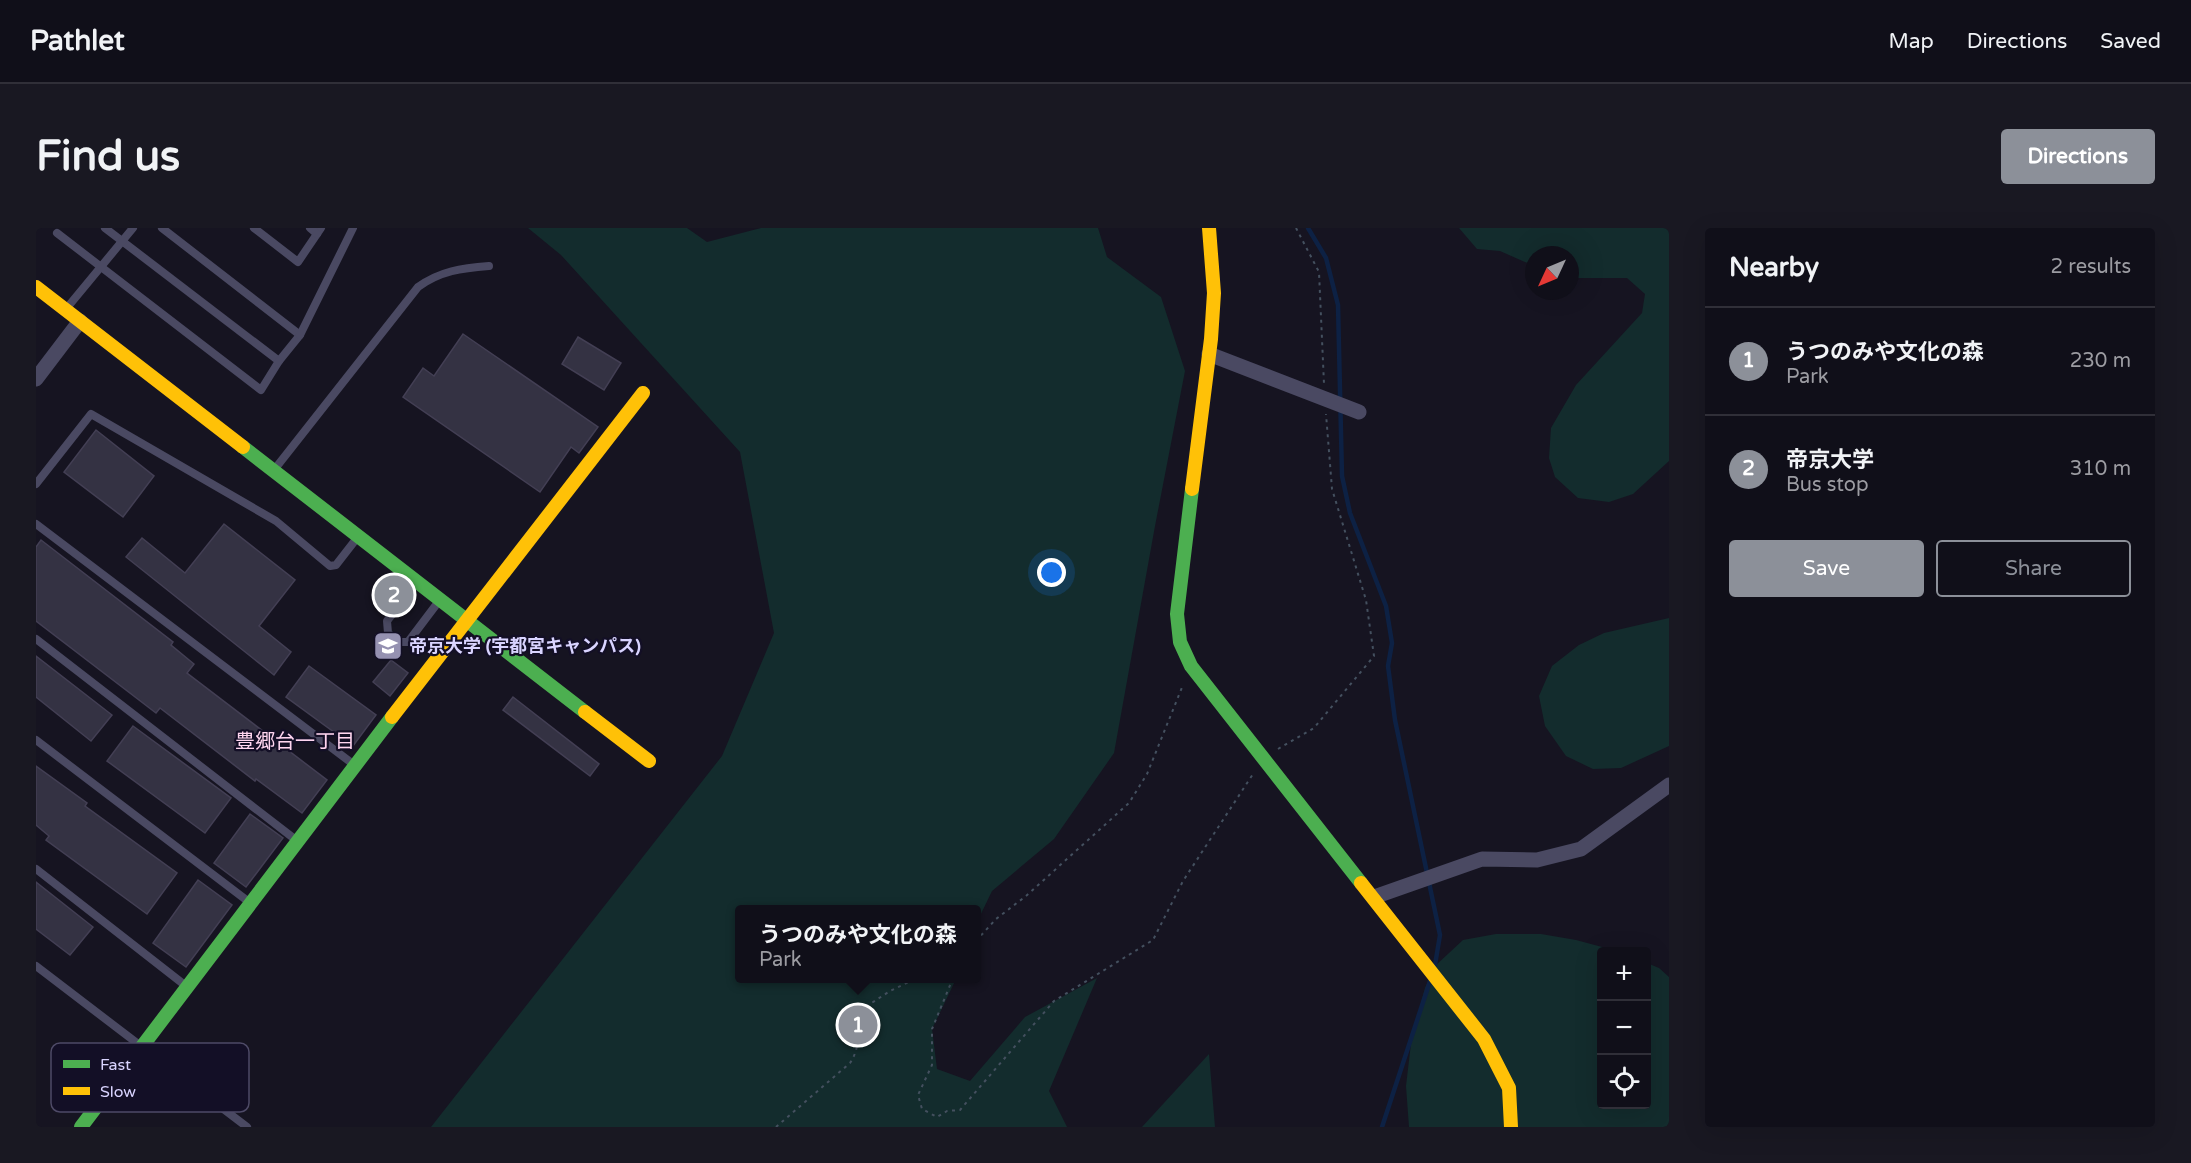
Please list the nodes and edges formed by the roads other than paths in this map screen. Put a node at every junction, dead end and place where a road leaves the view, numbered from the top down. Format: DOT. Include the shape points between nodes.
graph roads {
  1 [pos="105,228"];
  2 [pos="133,228"];
  3 [pos="162,228"];
  4 [pos="254,228"];
  5 [pos="310,228"];
  6 [pos="353,228"];
  7 [pos="1209,228"];
  8 [pos="319,231"];
  9 [pos="57,233"];
  10 [pos="122,242"];
  11 [pos="489,266"];
  12 [pos="100,267"];
  13 [pos="36,287"];
  14 [pos="65,310"];
  15 [pos="80,321"];
  16 [pos="300,335"];
  17 [pos="1209,354"];
  18 [pos="279,361"];
  19 [pos="36,379"];
  20 [pos="643,393"];
  21 [pos="1359,412"];
  22 [pos="273,471"];
  23 [pos="36,484"];
  24 [pos="36,524"];
  25 [pos="358,537"];
  26 [pos="416,582"];
  27 [pos="440,600"];
  28 [pos="465,620"];
  29 [pos="36,639"];
  30 [pos="36,740"];
  31 [pos="649,761"];
  32 [pos="354,765"];
  33 [pos="1669,785"];
  34 [pos="297,841"];
  35 [pos="36,869"];
  36 [pos="1374,897"];
  37 [pos="250,903"];
  38 [pos="36,966"];
  39 [pos="187,987"];
  40 [pos="136,1043"];
  41 [pos="144,1043"];
  42 [pos="92,1112"];
  43 [pos="227,1112"];
  44 [pos="81,1127"];
  45 [pos="247,1127"];
  46 [pos="1511,1127"];
  1 -- 10 [label="lane"];
  2 -- 10 [label="lane"];
  3 -- 16 [label="lane"];
  4 -- 8 [label="lane" via="298,262"];
  5 -- 8 [label="lane"];
  6 -- 16 [label="lane"];
  7 -- 17 [label="street" via="1214,293"];
  9 -- 12 [label="lane"];
  10 -- 12 [label="lane"];
  10 -- 18 [label="lane"];
  11 -- 22 [label="lane" via="459,268 433,276 418,287"];
  12 -- 14 [label="lane"];
  12 -- 18 [label="lane" via="261,390"];
  13 -- 14 [label="street"];
  14 -- 15 [label="street"];
  15 -- 19 [label="street"];
  15 -- 22 [label="street"];
  16 -- 18 [label="lane"];
  17 -- 21 [label="street"];
  17 -- 36 [label="street" via="1177,614 1180,642 1191,666"];
  20 -- 28 [label="street"];
  22 -- 25 [label="street"];
  23 -- 25 [label="lane" via="91,414 276,521 330,566 336,565"];
  24 -- 32 [label="lane"];
  25 -- 26 [label="street"];
  26 -- 27 [label="street"];
  26 -- 27 [label="lane" via="386,625 388,633 399,642 411,639"];
  27 -- 28 [label="street"];
  28 -- 31 [label="street"];
  28 -- 32 [label="street"];
  29 -- 34 [label="lane"];
  30 -- 37 [label="lane"];
  32 -- 34 [label="street"];
  33 -- 36 [label="street" via="1581,849 1537,860 1482,859"];
  34 -- 37 [label="street"];
  35 -- 39 [label="lane"];
  36 -- 46 [label="street" via="1484,1039 1509,1088"];
  37 -- 39 [label="street"];
  38 -- 40 [label="lane"];
  39 -- 41 [label="street"];
  42 -- 44 [label="street"];
  43 -- 45 [label="lane"];
}
